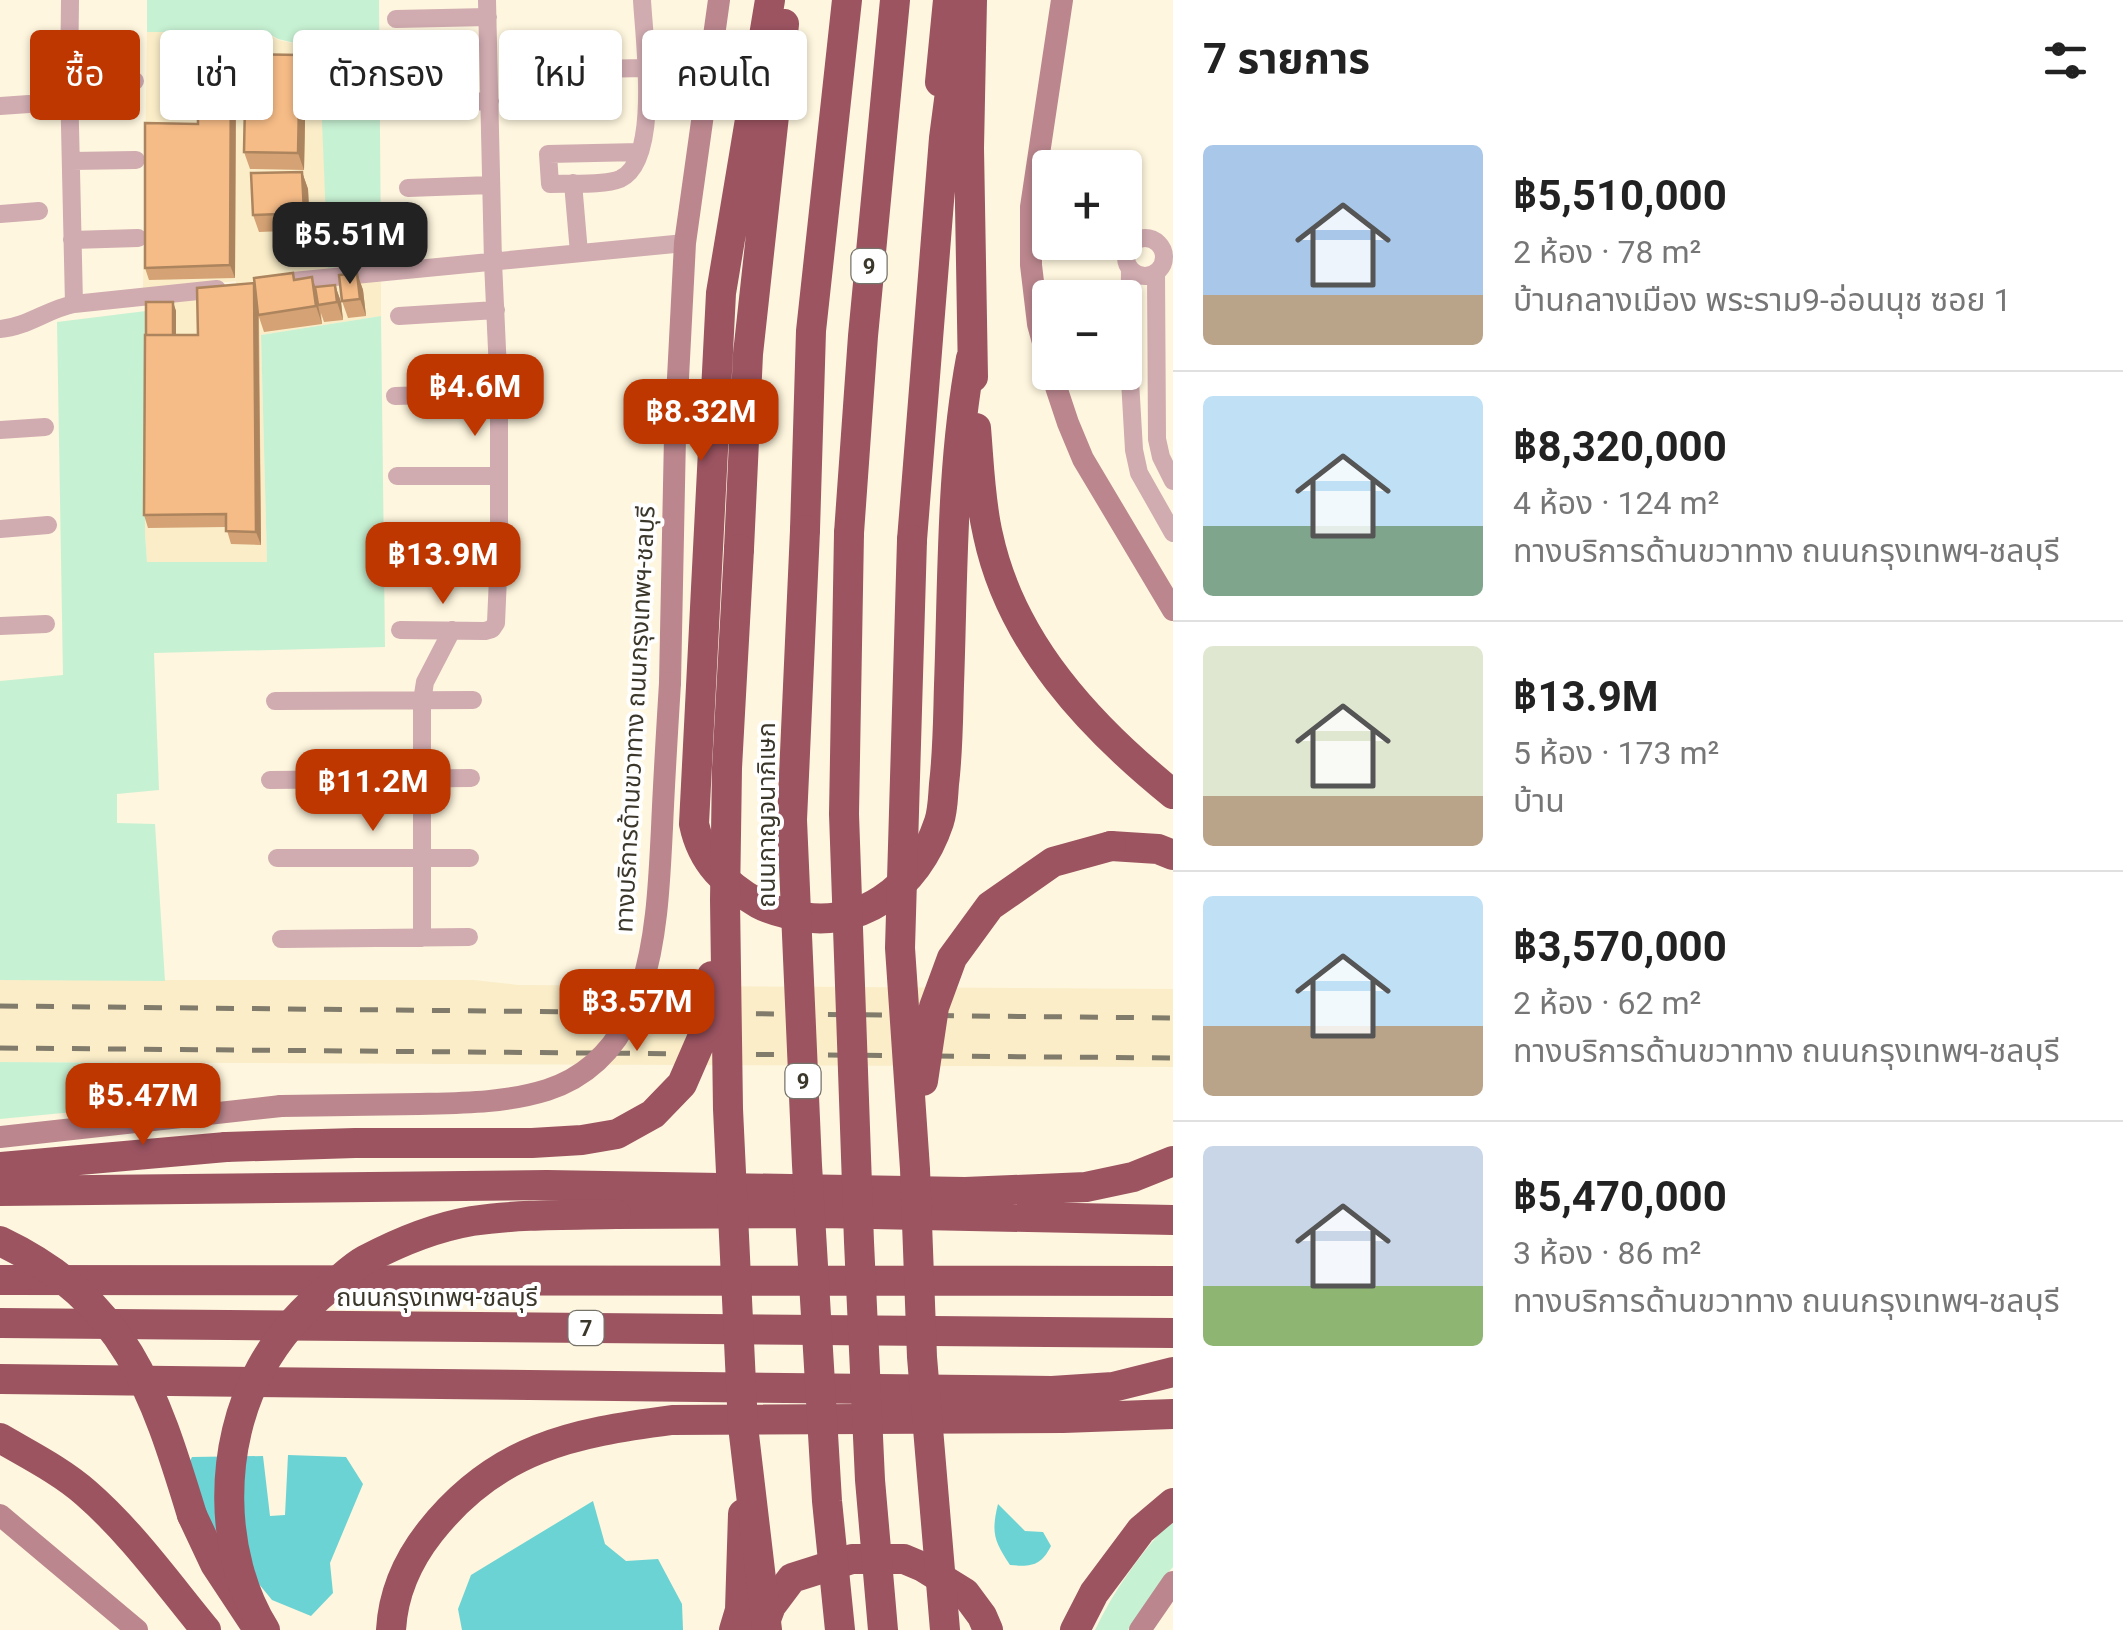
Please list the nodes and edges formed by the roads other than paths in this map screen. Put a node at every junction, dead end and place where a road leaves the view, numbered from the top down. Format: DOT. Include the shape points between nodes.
graph roads {
  1 [pos="70,0"];
  2 [pos="642,0"];
  3 [pos="719,0"];
  4 [pos="770,0"];
  5 [pos="786,0"];
  6 [pos="847,0"];
  7 [pos="895,0"];
  8 [pos="948,0"];
  9 [pos="969,0"];
  10 [pos="982,0"];
  11 [pos="1062,0"];
  12 [pos="488,9"];
  13 [pos="396,19"];
  14 [pos="69,30"];
  15 [pos="643,30"];
  16 [pos="971,46"];
  17 [pos="479,101"];
  18 [pos="490,101"];
  19 [pos="29,104"];
  20 [pos="0,106"];
  21 [pos="69,120"];
  22 [pos="648,120"];
  23 [pos="944,138"];
  24 [pos="640,152"];
  25 [pos="136,160"];
  26 [pos="71,161"];
  27 [pos="574,183"];
  28 [pos="491,185"];
  29 [pos="408,188"];
  30 [pos="38,211"];
  31 [pos="0,214"];
  32 [pos="138,238"];
  33 [pos="72,240"];
  34 [pos="686,243"];
  35 [pos="579,253"];
  36 [pos="493,262"];
  37 [pos="1130,269"];
  38 [pos="1156,272"];
  39 [pos="1033,280"];
  40 [pos="269,283"];
  41 [pos="242,286"];
  42 [pos="74,304"];
  43 [pos="496,310"];
  44 [pos="398,316"];
  45 [pos="0,329"];
  46 [pos="971,358"];
  47 [pos="1057,390"];
  48 [pos="499,393"];
  49 [pos="395,396"];
  50 [pos="44,427"];
  51 [pos="0,430"];
  52 [pos="397,476"];
  53 [pos="498,476"];
  54 [pos="1173,481"];
  55 [pos="48,525"];
  56 [pos="0,528"];
  57 [pos="1173,533"];
  58 [pos="398,552"];
  59 [pos="499,554"];
  60 [pos="1165,583"];
  61 [pos="1173,610"];
  62 [pos="46,624"];
  63 [pos="0,626"];
  64 [pos="400,630"];
  65 [pos="452,630"];
  66 [pos="473,700"];
  67 [pos="275,701"];
  68 [pos="422,701"];
  69 [pos="471,778"];
  70 [pos="270,780"];
  71 [pos="422,780"];
  72 [pos="1173,794"];
  73 [pos="1173,856"];
  74 [pos="277,858"];
  75 [pos="422,858"];
  76 [pos="470,858"];
  77 [pos="725,900"];
  78 [pos="469,937"];
  79 [pos="422,938"];
  80 [pos="281,939"];
  81 [pos="0,1136"];
  82 [pos="1173,1161"];
  83 [pos="0,1167"];
  84 [pos="915,1168"];
  85 [pos="0,1191"];
  86 [pos="1173,1220"];
  87 [pos="0,1240"];
  88 [pos="0,1280"];
  89 [pos="1173,1281"];
  90 [pos="0,1323"];
  91 [pos="1173,1333"];
  92 [pos="1173,1372"];
  93 [pos="0,1379"];
  94 [pos="1173,1414"];
  95 [pos="742,1426"];
  96 [pos="0,1438"];
  97 [pos="1173,1503"];
  98 [pos="0,1515"];
  99 [pos="1173,1582"];
  100 [pos="137,1630"];
  101 [pos="206,1630"];
  102 [pos="263,1630"];
  103 [pos="391,1630"];
  104 [pos="734,1630"];
  105 [pos="764,1630"];
  106 [pos="840,1630"];
  107 [pos="884,1630"];
  108 [pos="946,1630"];
  109 [pos="988,1630"];
  110 [pos="1075,1630"];
  111 [pos="1140,1630"];
  1 -- 14 [label="street"];
  2 -- 15 [label="street"];
  3 -- 34 [label="main road, ทางบริการด้านขวาทาง ถนนกรุงเทพฯ-ชลบุรี"];
  4 -- 46 [label="highway" via="722,293 694,824 714,869 767,909 805,919 866,910 899,889 941,818 958,464"];
  5 -- 77 [label="highway, bridge" via="748,354"];
  6 -- 106 [label="highway, ถนนกาญจนาภิเษก / 9, bridge" via="811,331 792,820 807,1165"];
  7 -- 107 [label="highway, 9, bridge" via="848,532 844,814 870,1480"];
  8 -- 23 [label="highway" via="939,96"];
  9 -- 16 [label="highway"];
  9 -- 23 [label="highway"];
  10 -- 16 [label="highway"];
  11 -- 39 [label="main road" via="1031,207"];
  12 -- 13 [label="street"];
  12 -- 18 [label="street"];
  16 -- 46 [label="highway"];
  17 -- 18 [label="street"];
  18 -- 28 [label="street"];
  19 -- 20 [label="street"];
  21 -- 26 [label="street"];
  22 -- 24 [label="street"];
  23 -- 84 [label="highway, bridge" via="912,540 900,948"];
  24 -- 27 [label="street" via="636,165 616,181"];
  24 -- 27 [label="street" via="548,154 550,184"];
  25 -- 26 [label="street"];
  26 -- 33 [label="street"];
  27 -- 35 [label="street"];
  28 -- 29 [label="street"];
  28 -- 36 [label="street"];
  30 -- 31 [label="street"];
  32 -- 33 [label="street"];
  33 -- 42 [label="street"];
  34 -- 35 [label="street"];
  34 -- 81 [label="main road, ทางบริการด้านขวาทาง ถนนกรุงเทพฯ-ชลบุรี, bridge" via="658,909 647,970 607,1052 587,1072 548,1089 491,1102 281,1106"];
  35 -- 36 [label="street"];
  36 -- 40 [label="street"];
  36 -- 43 [label="street"];
  37 -- 38 [label="street" via="1142,276"];
  37 -- 38 [label="street" via="1128,248 1147,238 1163,252"];
  37 -- 57 [label="street" via="1134,450 1138,473"];
  38 -- 54 [label="street" via="1158,439"];
  41 -- 42 [label="street"];
  42 -- 45 [label="street"];
  43 -- 44 [label="street"];
  43 -- 48 [label="street"];
  46 -- 72 [label="highway" via="987,534 1008,595 1058,682"];
  47 -- 60 [label="main road" via="1083,459"];
  48 -- 49 [label="street"];
  48 -- 53 [label="street"];
  50 -- 51 [label="street"];
  52 -- 53 [label="street"];
  53 -- 59 [label="street"];
  55 -- 56 [label="street"];
  58 -- 59 [label="street"];
  59 -- 65 [label="street" via="495,626"];
  60 -- 61 [label="main road"];
  62 -- 63 [label="street"];
  64 -- 65 [label="street"];
  65 -- 68 [label="street"];
  66 -- 68 [label="street"];
  67 -- 68 [label="street"];
  68 -- 71 [label="street"];
  69 -- 71 [label="street"];
  70 -- 71 [label="street"];
  71 -- 75 [label="street"];
  73 -- 84 [label="highway, bridge" via="1111,846 1053,862 990,906 952,958 934,1007"];
  74 -- 75 [label="street"];
  75 -- 76 [label="street"];
  75 -- 79 [label="street"];
  77 -- 83 [label="highway, bridge" via="702,1038 682,1084 653,1114 616,1134 532,1143 226,1148"];
  77 -- 95 [label="highway, bridge"];
  78 -- 79 [label="street"];
  79 -- 80 [label="street"];
  82 -- 85 [label="highway" via="1086,1187 966,1192 547,1185"];
  84 -- 108 [label="highway, bridge" via="922,1357"];
  86 -- 102 [label="highway, bridge" via="824,1212 532,1215 469,1222 362,1262 303,1309 260,1368 241,1416 230,1519 238,1570"];
  87 -- 102 [label="highway, bridge" via="73,1288 119,1337 156,1404 203,1541"];
  88 -- 89 [label="highway, ถนนกรุงเทพฯ-ชลบุรี / 7"];
  90 -- 91 [label="highway, ถนนกรุงเทพฯ-ชลบุรี / 7"];
  92 -- 93 [label="highway" via="1113,1387 1052,1390"];
  94 -- 103 [label="highway" via="672,1420 567,1439 524,1455 466,1490 406,1569"];
  95 -- 104 [label="highway, bridge" via="744,1550"];
  95 -- 105 [label="highway, bridge"];
  96 -- 101 [label="highway" via="85,1492"];
  97 -- 110 [label="highway" via="1141,1530 1094,1592"];
  98 -- 100 [label="main road"];
  99 -- 111 [label="main road"];
  105 -- 109 [label="highway" via="771,1606 792,1578 852,1559 904,1559 922,1567 964,1594"];
}
